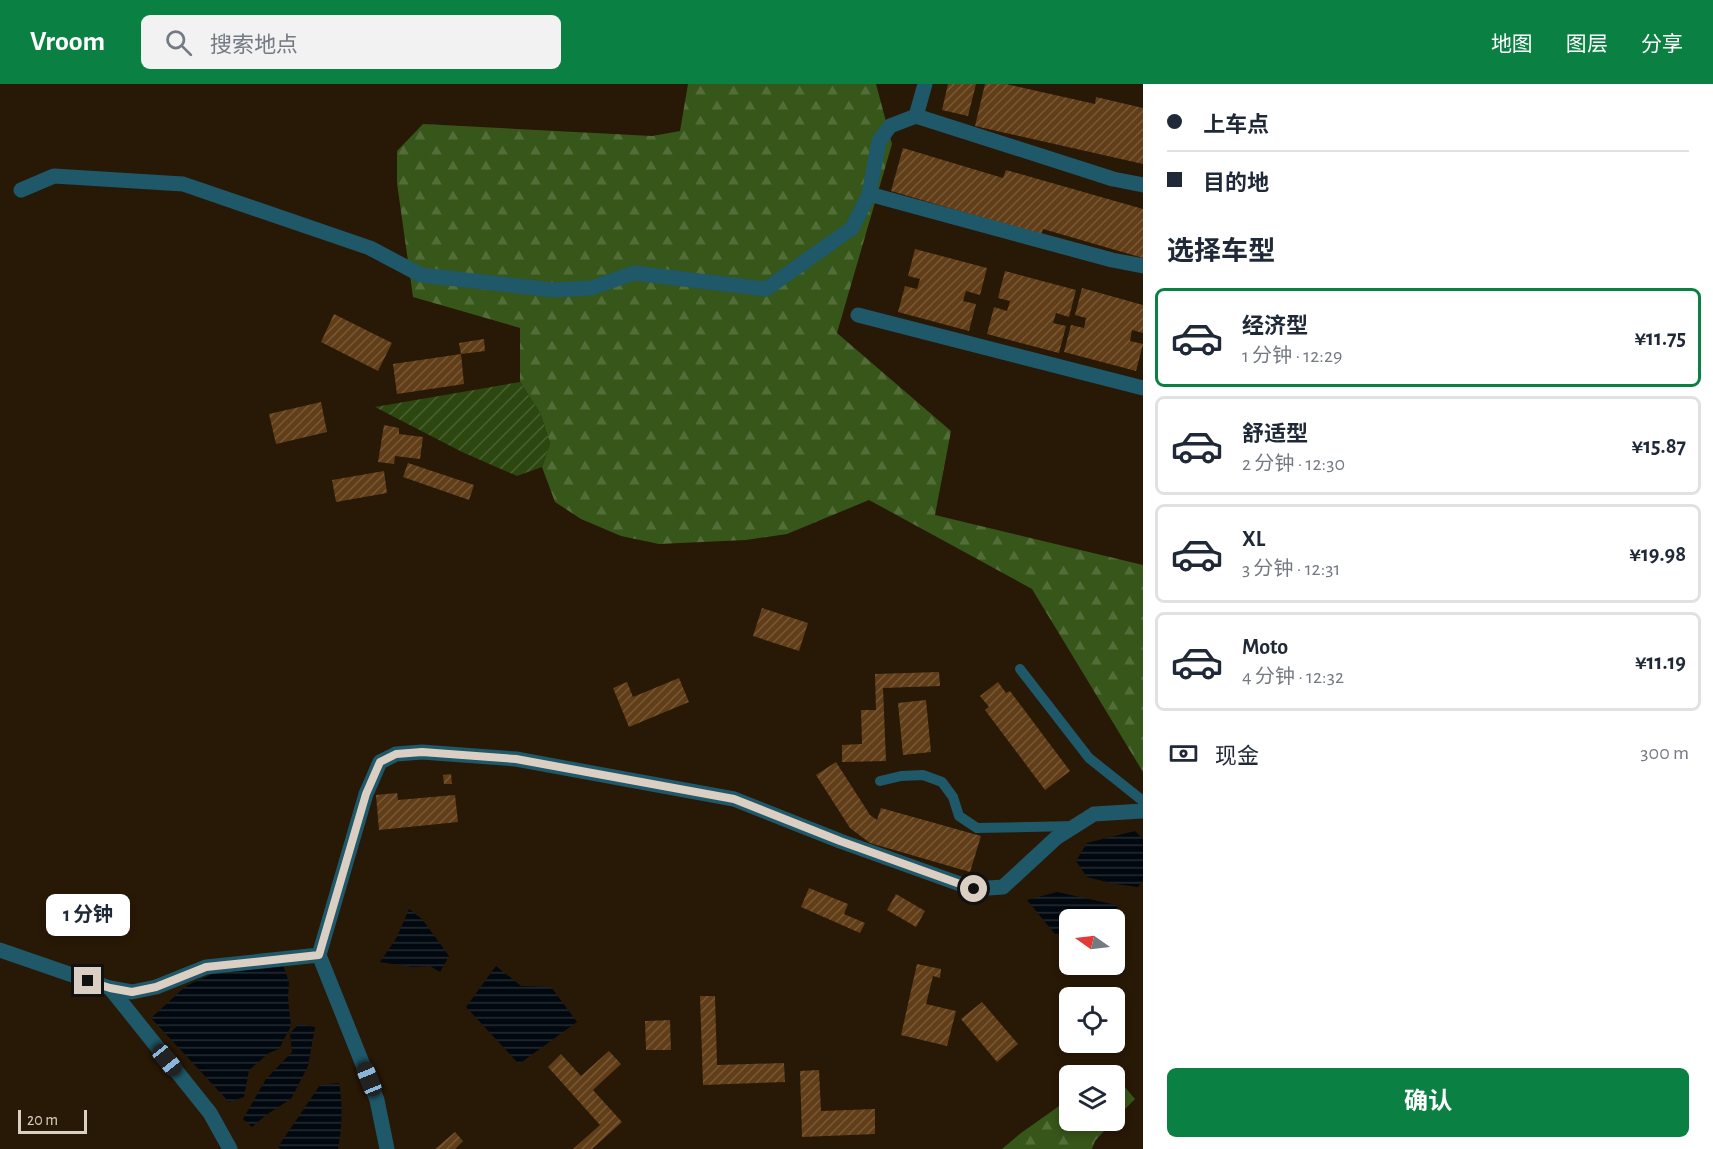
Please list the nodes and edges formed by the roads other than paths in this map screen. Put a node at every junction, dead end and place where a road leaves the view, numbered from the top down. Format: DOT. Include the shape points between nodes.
graph roads {
  1 [pos="925,84"];
  2 [pos="916,116"];
  3 [pos="1143,185"];
  4 [pos="21,190"];
  5 [pos="869,194"];
  6 [pos="1143,267"];
  7 [pos="858,315"];
  8 [pos="1143,388"];
  9 [pos="1020,669"];
  10 [pos="880,781"];
  11 [pos="1143,801"];
  12 [pos="1143,811"];
  13 [pos="1076,826"];
  14 [pos="0,950"];
  15 [pos="319,955"];
  16 [pos="110,988"];
  17 [pos="230,1149"];
  18 [pos="387,1149"];
  1 -- 2 [label="street"];
  2 -- 3 [label="street"];
  2 -- 5 [label="street" via="890,126 879,141"];
  4 -- 5 [label="street" via="54,176 183,184 370,248 421,275 554,290 591,288 634,273 766,289 852,228"];
  5 -- 6 [label="street"];
  7 -- 8 [label="street"];
  9 -- 11 [label="lane" via="1089,758"];
  10 -- 13 [label="lane" via="923,775 942,782 960,816 977,828"];
  12 -- 13 [label="street" via="1094,814"];
  13 -- 15 [label="street" via="1056,838 1003,887 974,889 734,799 516,759 422,752 396,754 380,762 366,794"];
  14 -- 16 [label="street"];
  15 -- 16 [label="street" via="206,967 132,992"];
  15 -- 18 [label="street" via="377,1100"];
  16 -- 17 [label="street" via="210,1113"];
}
